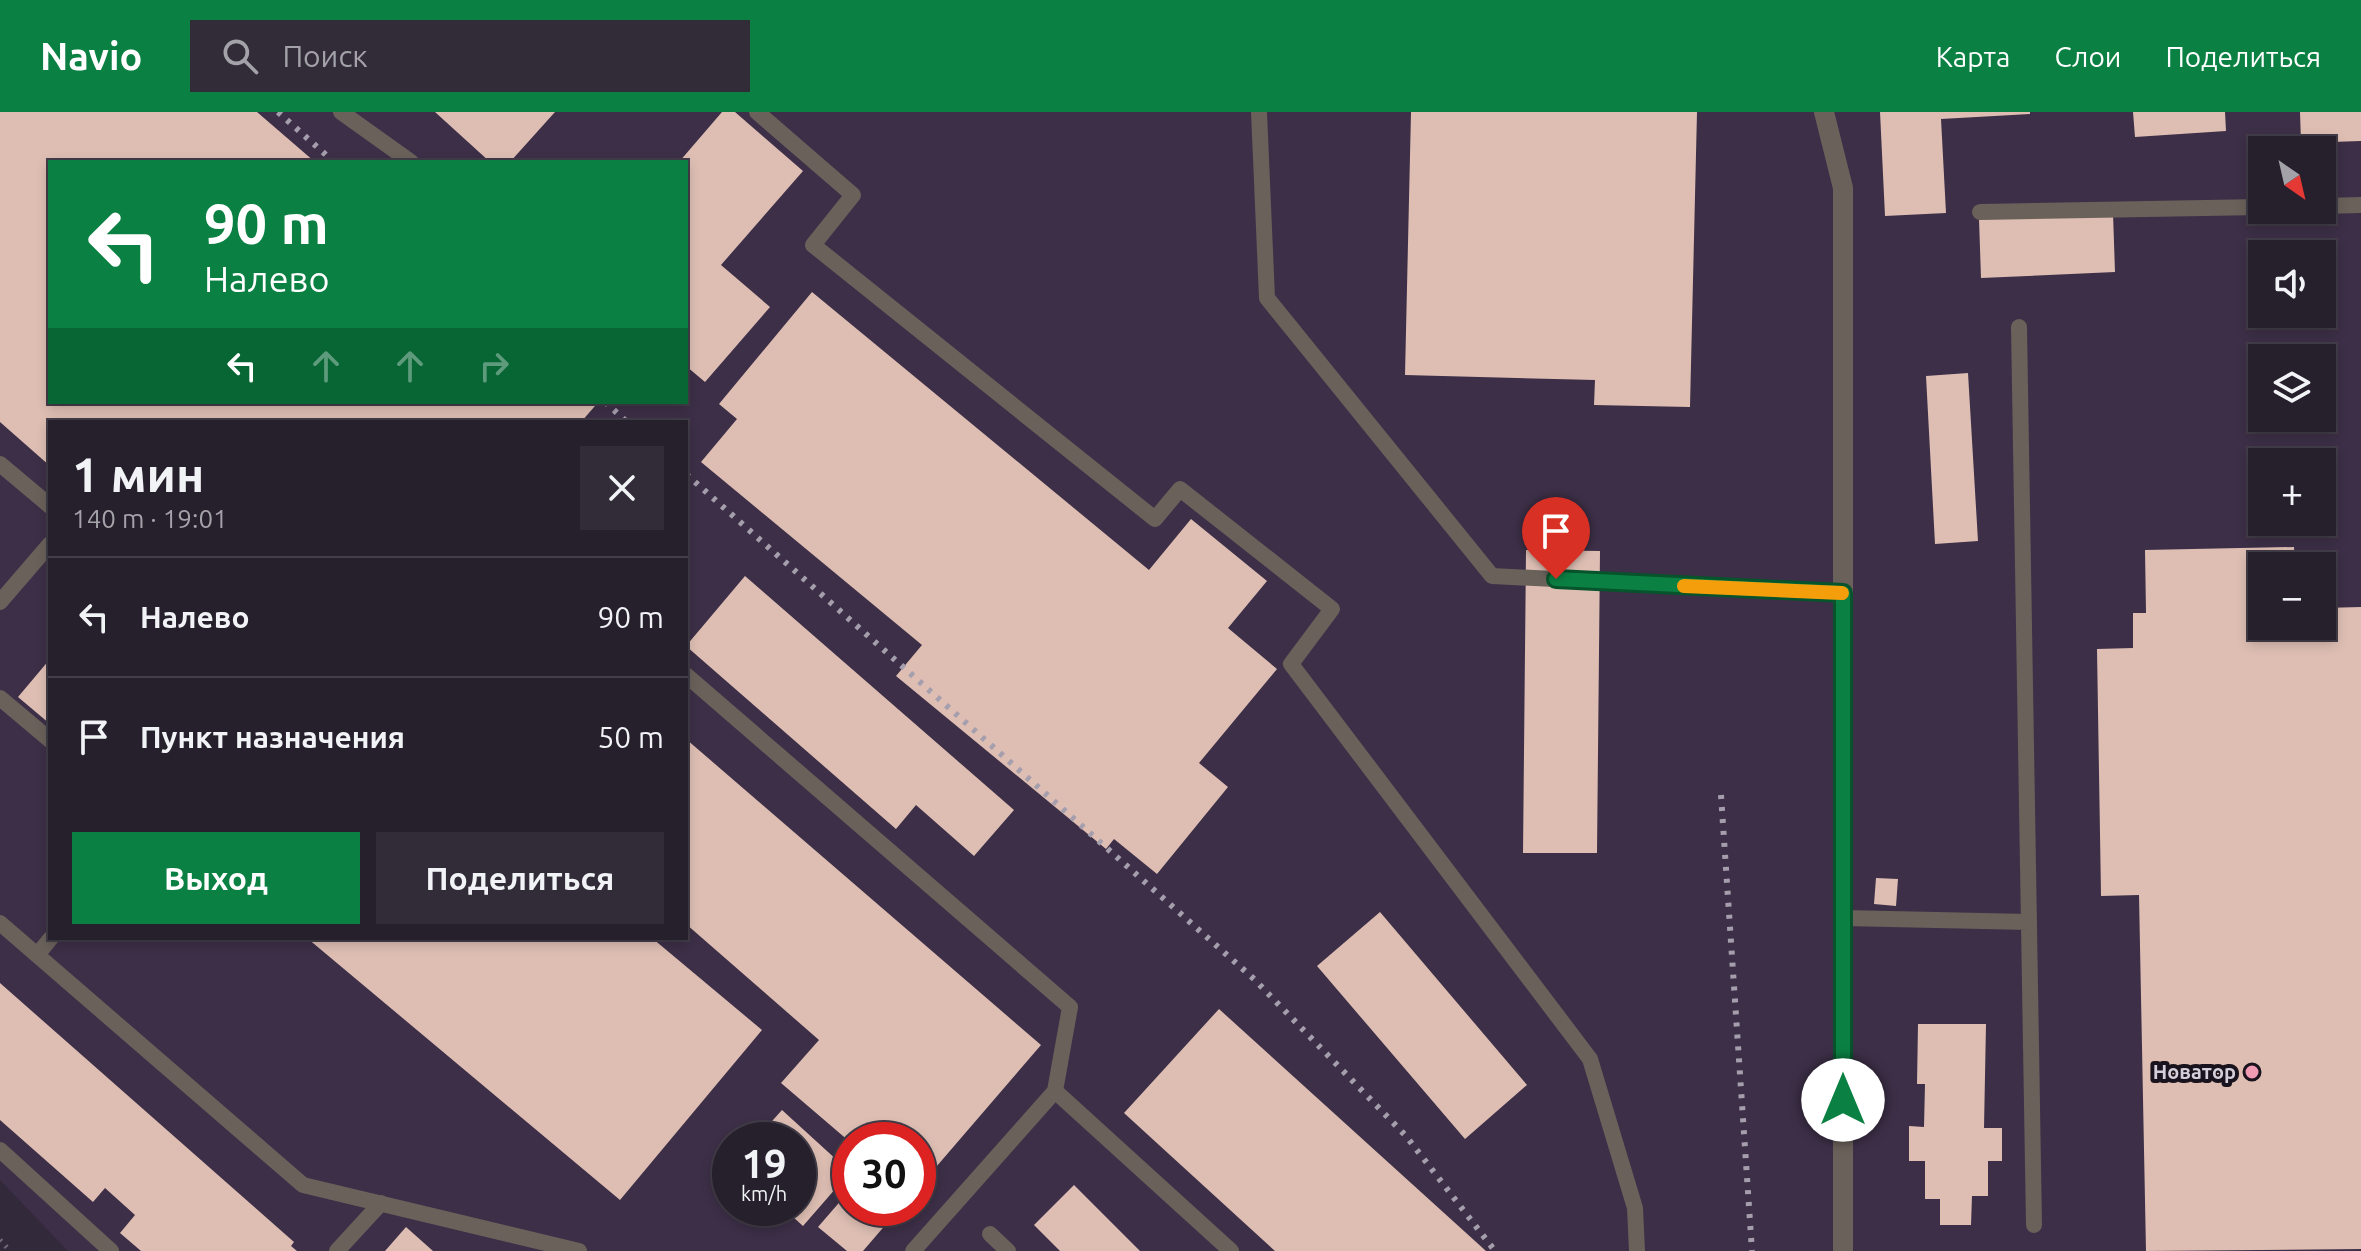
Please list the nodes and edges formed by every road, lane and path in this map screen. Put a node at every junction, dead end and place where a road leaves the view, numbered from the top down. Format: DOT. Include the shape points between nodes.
graph roads {
  1 [pos="341,112"];
  2 [pos="757,112"];
  3 [pos="1259,112"];
  4 [pos="1824,112"];
  5 [pos="408,160"];
  6 [pos="2361,205"];
  7 [pos="2336,206"];
  8 [pos="2248,207"];
  9 [pos="1980,212"];
  10 [pos="2019,327"];
  11 [pos="0,464"];
  12 [pos="48,504"];
  13 [pos="48,546"];
  14 [pos="1843,593"];
  15 [pos="0,602"];
  16 [pos="688,677"];
  17 [pos="0,698"];
  18 [pos="48,738"];
  19 [pos="1843,918"];
  20 [pos="2029,922"];
  21 [pos="0,923"];
  22 [pos="49,940"];
  23 [pos="37,955"];
  24 [pos="1055,1091"];
  25 [pos="0,1150"];
  26 [pos="381,1203"];
  27 [pos="2034,1225"];
  28 [pos="990,1234"];
  29 [pos="0,1240"];
  30 [pos="542,1247"];
  31 [pos="10,1251"];
  32 [pos="111,1251"];
  33 [pos="337,1251"];
  34 [pos="579,1251"];
  35 [pos="913,1251"];
  36 [pos="1008,1251"];
  37 [pos="1231,1251"];
  38 [pos="1637,1251"];
  39 [pos="1843,1251"];
  1 -- 5 [label="lane"];
  2 -- 38 [label="lane" via="853,195 813,245 1155,519 1180,489 1332,609 1291,664 1590,1059 1635,1208"];
  3 -- 14 [label="lane" via="1267,298 1492,576"];
  4 -- 14 [label="street" via="1843,188"];
  6 -- 7 [label="lane"];
  8 -- 9 [label="lane"];
  10 -- 20 [label="lane"];
  11 -- 12 [label="lane"];
  13 -- 15 [label="lane"];
  14 -- 19 [label="street"];
  16 -- 24 [label="lane" via="1070,1007"];
  17 -- 18 [label="lane"];
  19 -- 20 [label="lane"];
  19 -- 39 [label="street"];
  20 -- 27 [label="lane"];
  21 -- 23 [label="lane"];
  22 -- 23 [label="lane"];
  23 -- 26 [label="lane" via="303,1185"];
  24 -- 35 [label="lane"];
  24 -- 37 [label="lane"];
  25 -- 32 [label="lane"];
  26 -- 30 [label="lane"];
  26 -- 33 [label="lane"];
  28 -- 36 [label="lane"];
  29 -- 31 [label="path"];
  30 -- 34 [label="lane"];
}
